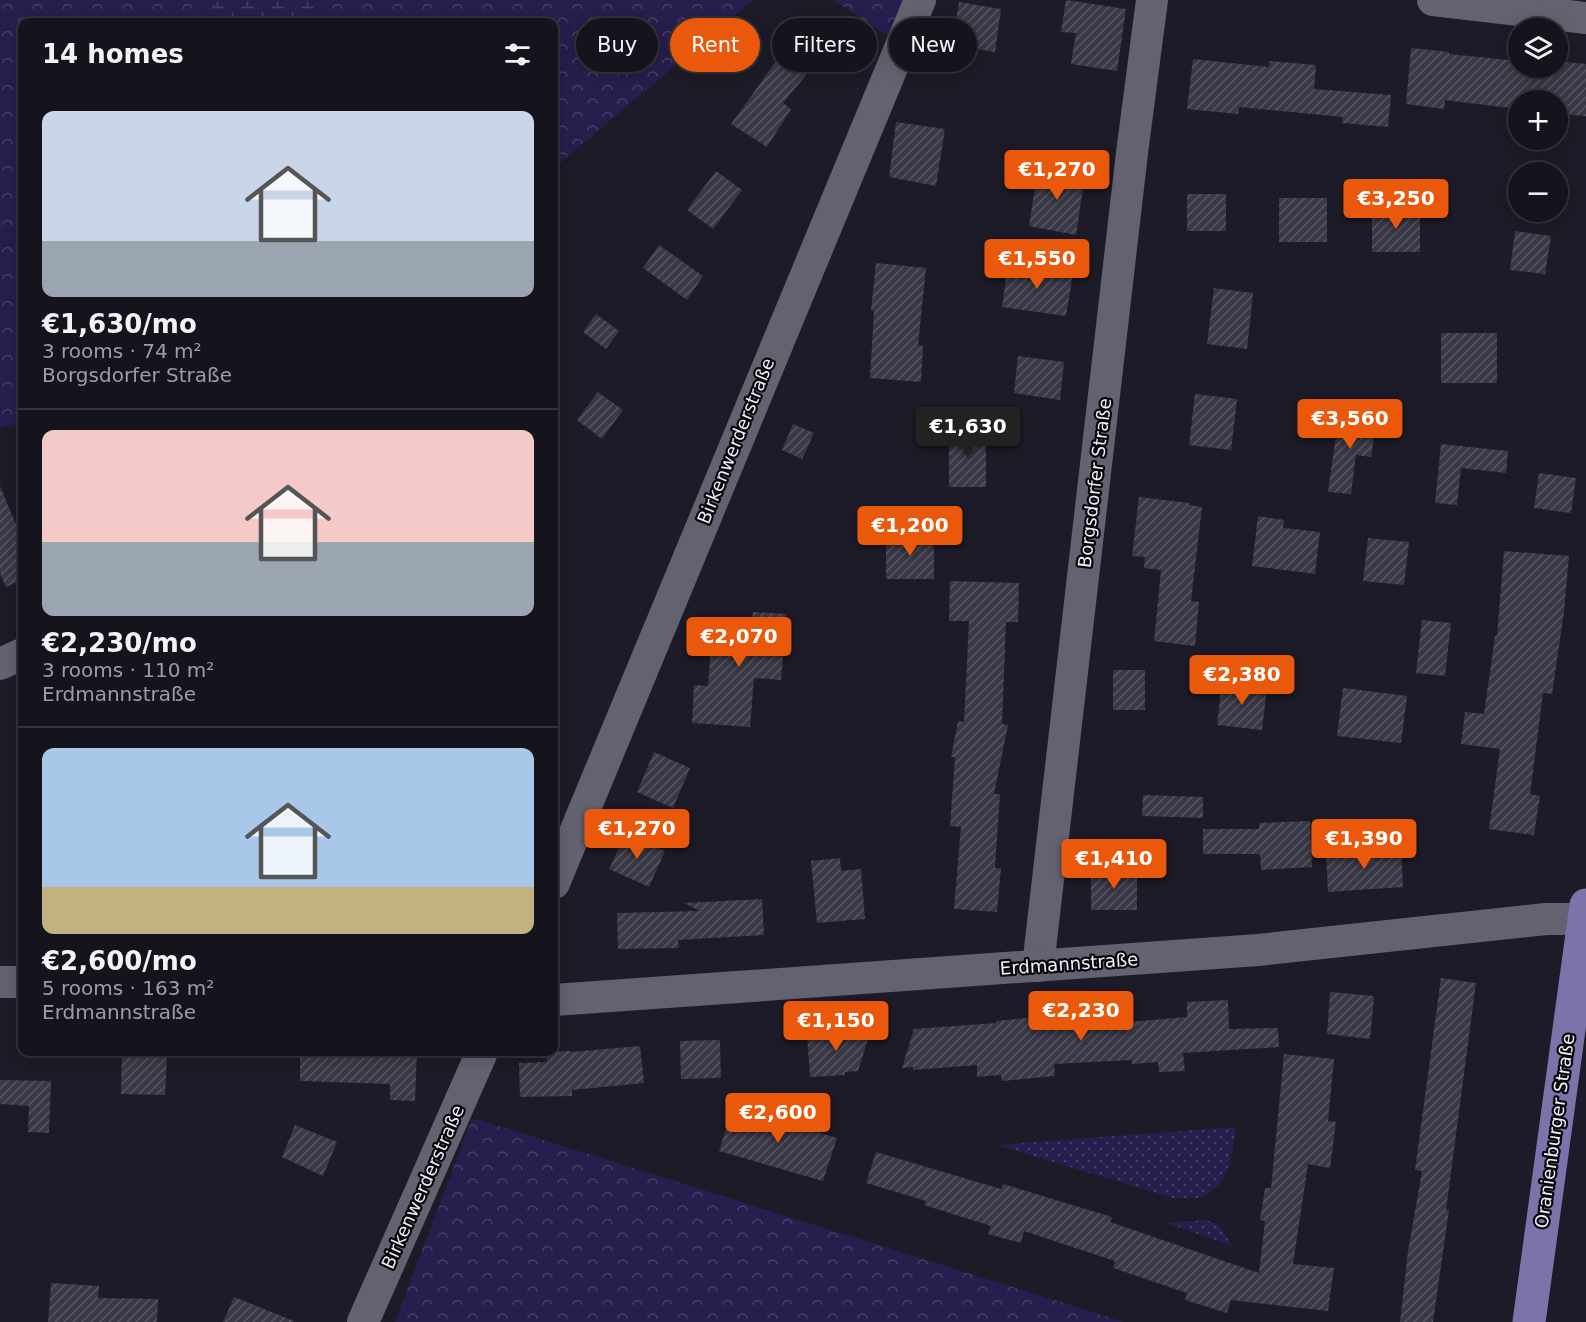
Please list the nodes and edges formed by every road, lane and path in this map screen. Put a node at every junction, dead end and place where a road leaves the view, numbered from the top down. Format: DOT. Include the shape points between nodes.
graph roads {
  1 [pos="920,0"];
  2 [pos="1152,0"];
  3 [pos="1433,0"];
  4 [pos="1586,18"];
  5 [pos="18,656"];
  6 [pos="0,664"];
  7 [pos="558,873"];
  8 [pos="1585,914"];
  9 [pos="1038,966"];
  10 [pos="0,981"];
  11 [pos="18,982"];
  12 [pos="558,1000"];
  13 [pos="480,1056"];
  14 [pos="363,1322"];
  15 [pos="1529,1322"];
  1 -- 7 [label="street, Birkenwerderstraße"];
  2 -- 9 [label="street, Borgsdorfer Straße"];
  3 -- 4 [label="street"];
  5 -- 6 [label="street"];
  8 -- 9 [label="street, Erdmannstraße" via="1258,950"];
  8 -- 15 [label="main road, Oranienburger Straße"];
  9 -- 12 [label="street, Erdmannstraße"];
  10 -- 11 [label="street"];
  13 -- 14 [label="street, Birkenwerderstraße"];
}
